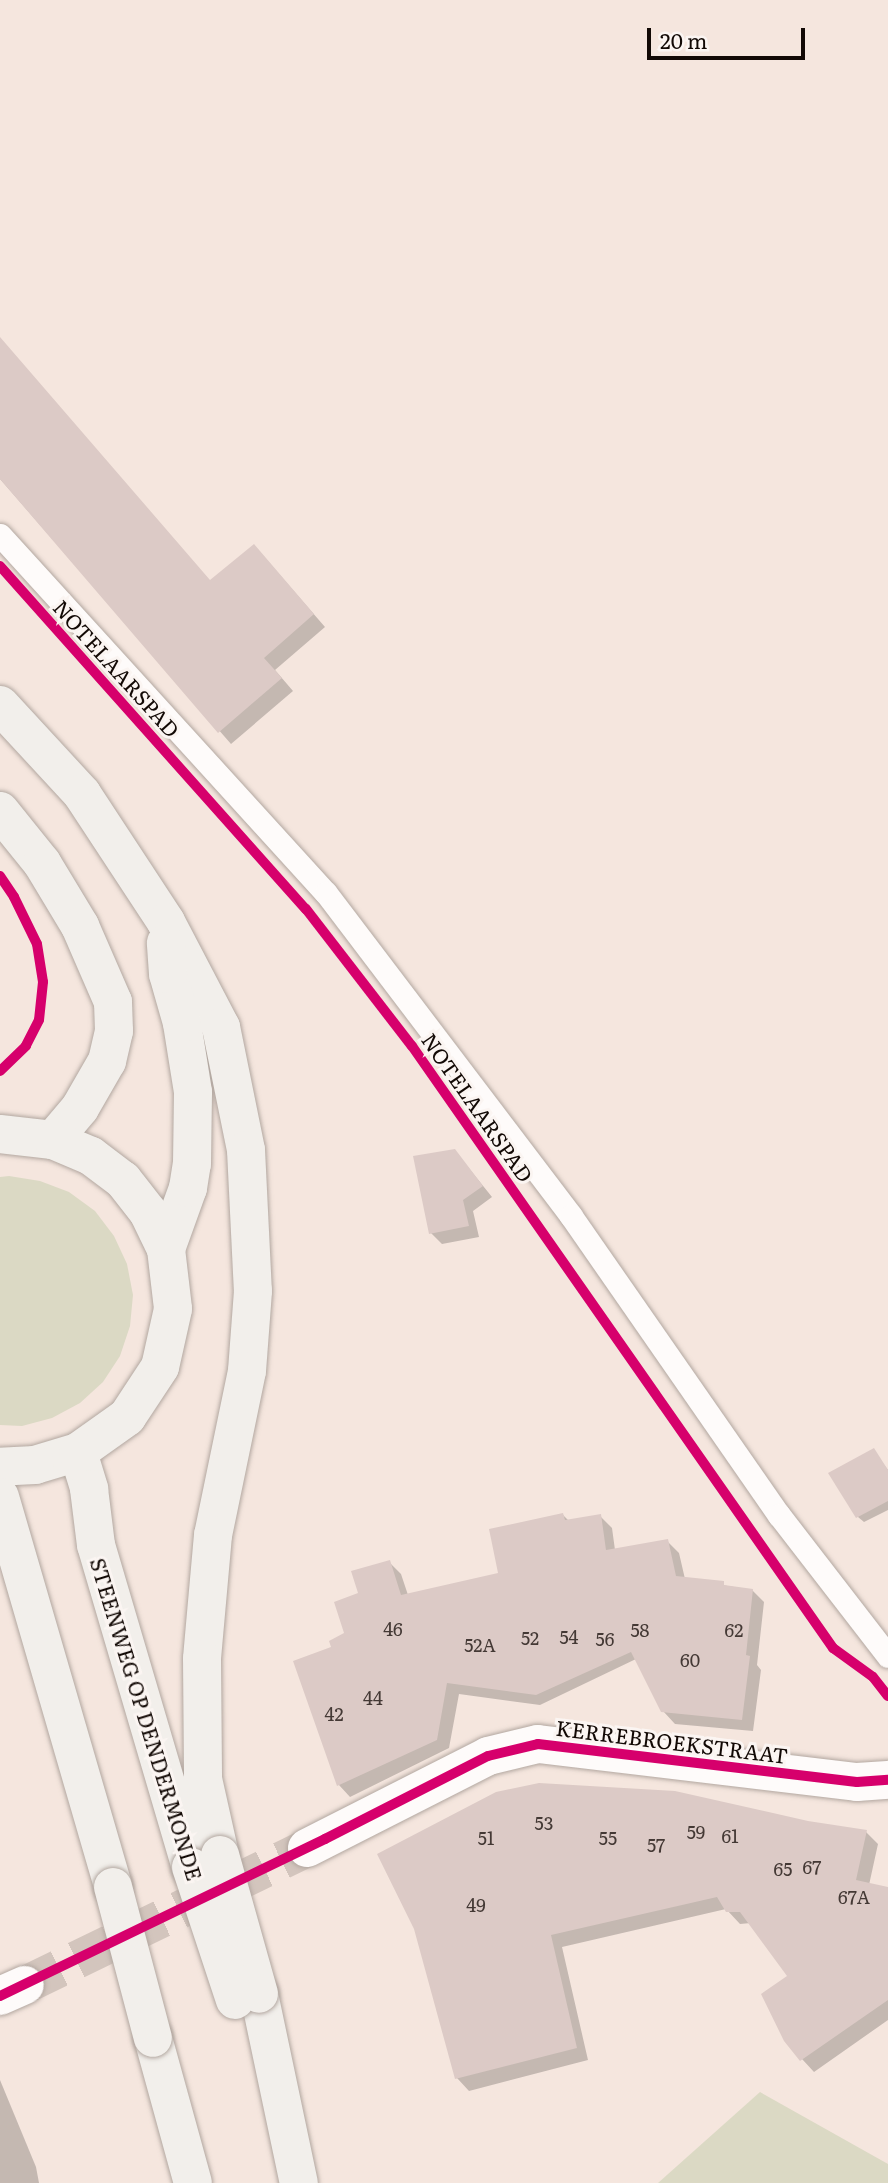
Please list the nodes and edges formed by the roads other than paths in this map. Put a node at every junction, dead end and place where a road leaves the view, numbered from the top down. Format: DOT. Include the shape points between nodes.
graph roads {
  1 [pos="0,535"];
  2 [pos="0,705"];
  3 [pos="0,811"];
  4 [pos="166,922"];
  5 [pos="0,1134"];
  6 [pos="53,1140"];
  7 [pos="166,1249"];
  8 [pos="78,1452"];
  9 [pos="0,1467"];
  10 [pos="0,1497"];
  11 [pos="888,1656"];
  12 [pos="888,1780"];
  13 [pos="307,1848"];
  14 [pos="206,1861"];
  15 [pos="193,2183"];
  16 [pos="299,2183"];
  1 -- 11 [label="lane" via="326,892 571,1216 779,1515"];
  2 -- 4 [label="main road, STEENWEG OP DENDERMONDE" via="82,794"];
  3 -- 6 [label="main road" via="42,863 80,926 113,1002 114,1031 107,1061 80,1108"];
  4 -- 7 [label="main road" via="168,974 182,1023 193,1092 188,1188"];
  4 -- 14 [label="main road, STEENWEG OP DENDERMONDE" via="221,1027 246,1150 253,1291 247,1371 214,1535 202,1659"];
  5 -- 6 [label="main road"];
  6 -- 7 [label="main road" via="91,1156 123,1180 148,1212"];
  7 -- 8 [label="main road" via="173,1309 160,1367 127,1417"];
  8 -- 9 [label="main road" via="35,1465"];
  8 -- 14 [label="main road, STEENWEG OP DENDERMONDE" via="89,1489 96,1545"];
  10 -- 15 [label="main road, bridge"];
  12 -- 13 [label="street, KERREBROEKSTRAAT" via="857,1783 538,1744 488,1756"];
  14 -- 16 [label="main road, STEENWEG OP DENDERMONDE, bridge"];
}
